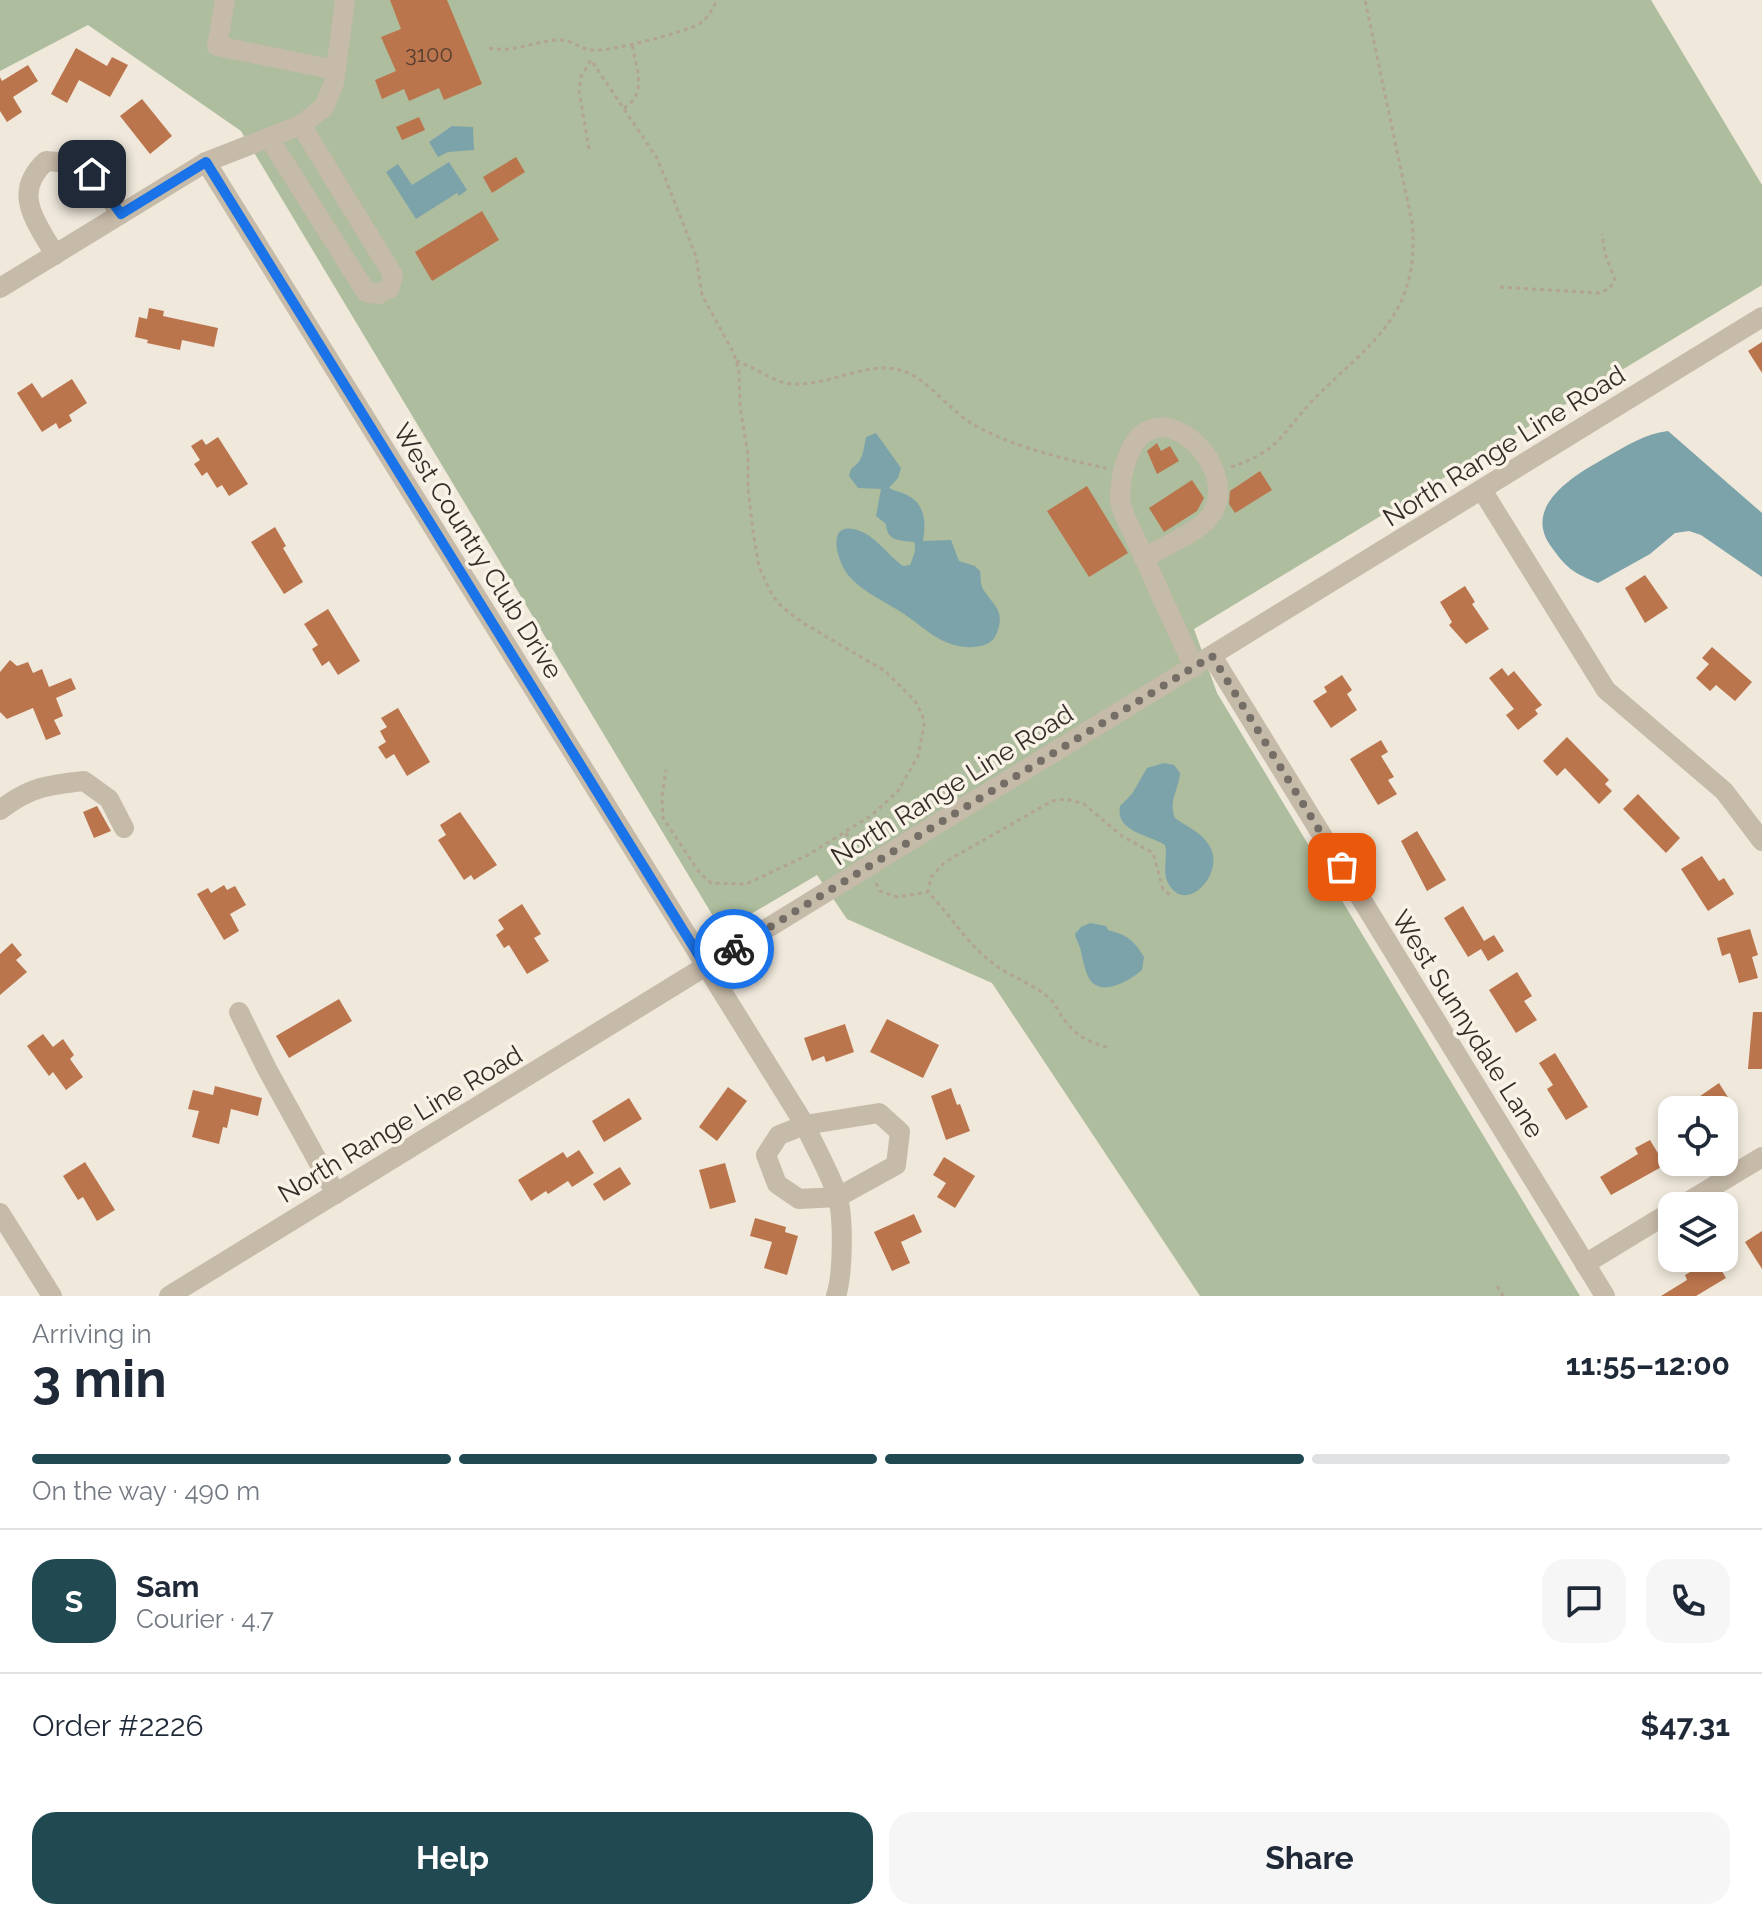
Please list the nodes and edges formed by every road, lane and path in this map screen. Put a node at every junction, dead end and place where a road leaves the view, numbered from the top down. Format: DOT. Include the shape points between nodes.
graph roads {
  1 [pos="225,0"];
  2 [pos="345,0"];
  3 [pos="717,0"];
  4 [pos="1365,0"];
  5 [pos="632,44"];
  6 [pos="489,48"];
  7 [pos="592,51"];
  8 [pos="591,60"];
  9 [pos="336,70"];
  10 [pos="624,108"];
  11 [pos="301,125"];
  12 [pos="269,138"];
  13 [pos="589,149"];
  14 [pos="206,162"];
  15 [pos="121,214"];
  16 [pos="1602,234"];
  17 [pos="55,255"];
  18 [pos="1500,287"];
  19 [pos="0,288"];
  20 [pos="1762,317"];
  21 [pos="736,361"];
  22 [pos="1123,471"];
  23 [pos="1217,473"];
  24 [pos="1482,490"];
  25 [pos="1144,558"];
  26 [pos="1203,661"];
  27 [pos="666,770"];
  28 [pos="0,810"];
  29 [pos="124,828"];
  30 [pos="846,833"];
  31 [pos="1762,841"];
  32 [pos="860,856"];
  33 [pos="874,880"];
  34 [pos="928,892"];
  35 [pos="1170,895"];
  36 [pos="706,967"];
  37 [pos="239,1012"];
  38 [pos="1107,1047"];
  39 [pos="805,1125"];
  40 [pos="1762,1157"];
  41 [pos="1704,1192"];
  42 [pos="336,1194"];
  43 [pos="838,1197"];
  44 [pos="0,1213"];
  45 [pos="1658,1220"];
  46 [pos="1585,1264"];
  47 [pos="1497,1286"];
  48 [pos="52,1296"];
  49 [pos="169,1296"];
  50 [pos="836,1296"];
  51 [pos="1503,1296"];
  52 [pos="1605,1296"];
  1 -- 9 [label="street" via="217,46"];
  2 -- 9 [label="street"];
  3 -- 5 [label="path" via="701,23"];
  4 -- 23 [label="path" via="1412,222 1414,243 1404,295 1379,338 1269,451"];
  5 -- 7 [label="path"];
  5 -- 10 [label="path" via="640,91"];
  6 -- 7 [label="path" via="511,50 567,40"];
  7 -- 8 [label="path"];
  8 -- 10 [label="path"];
  8 -- 13 [label="path" via="579,91"];
  9 -- 11 [label="street" via="324,107"];
  10 -- 21 [label="path" via="657,158 696,256 702,295"];
  11 -- 12 [label="street"];
  11 -- 12 [label="street" via="393,275 390,288 379,294 366,292"];
  12 -- 14 [label="street"];
  14 -- 15 [label="street"];
  14 -- 36 [label="street, West Country Club Drive"];
  15 -- 17 [label="street"];
  15 -- 17 [label="street" via="92,174 71,163 46,161 28,186 30,211"];
  16 -- 18 [label="path" via="1615,280 1609,289 1599,293"];
  17 -- 19 [label="street"];
  20 -- 24 [label="street, North Range Line Road"];
  21 -- 22 [label="path" via="792,384 825,382 880,366 901,370 989,433"];
  21 -- 30 [label="path" via="755,543 772,595 803,623 885,671 922,714 918,756 898,791"];
  22 -- 23 [label="street" via="1140,435 1162,427 1191,439"];
  22 -- 25 [label="street" via="1120,500"];
  23 -- 25 [label="street" via="1208,519"];
  24 -- 26 [label="street, North Range Line Road"];
  24 -- 31 [label="street" via="1606,690 1724,791"];
  25 -- 26 [label="street, West Sunnydale Lane"];
  26 -- 36 [label="street, North Range Line Road"];
  26 -- 46 [label="street, West Sunnydale Lane"];
  27 -- 30 [label="path" via="663,818 711,883 758,880"];
  28 -- 29 [label="street" via="21,794 84,781 109,799"];
  30 -- 32 [label="path"];
  33 -- 34 [label="path" via="880,891 897,897"];
  34 -- 35 [label="path" via="931,877 945,862 1052,801 1066,799 1084,804 1122,836 1153,853 1163,889"];
  34 -- 38 [label="path" via="994,965 1038,989 1081,1037"];
  36 -- 39 [label="street, West Country Club Drive"];
  36 -- 42 [label="street, North Range Line Road"];
  37 -- 42 [label="street"];
  39 -- 43 [label="street, West Country Club Drive"];
  39 -- 43 [label="street" via="779,1135 766,1155 777,1184 799,1199"];
  39 -- 43 [label="street" via="879,1113 900,1132 896,1165"];
  40 -- 41 [label="street"];
  42 -- 49 [label="street, North Range Line Road"];
  43 -- 50 [label="street, West Country Club Drive" via="842,1246"];
  44 -- 48 [label="street"];
  45 -- 46 [label="street"];
  46 -- 52 [label="street, West Sunnydale Lane"];
  47 -- 51 [label="path"];
}
